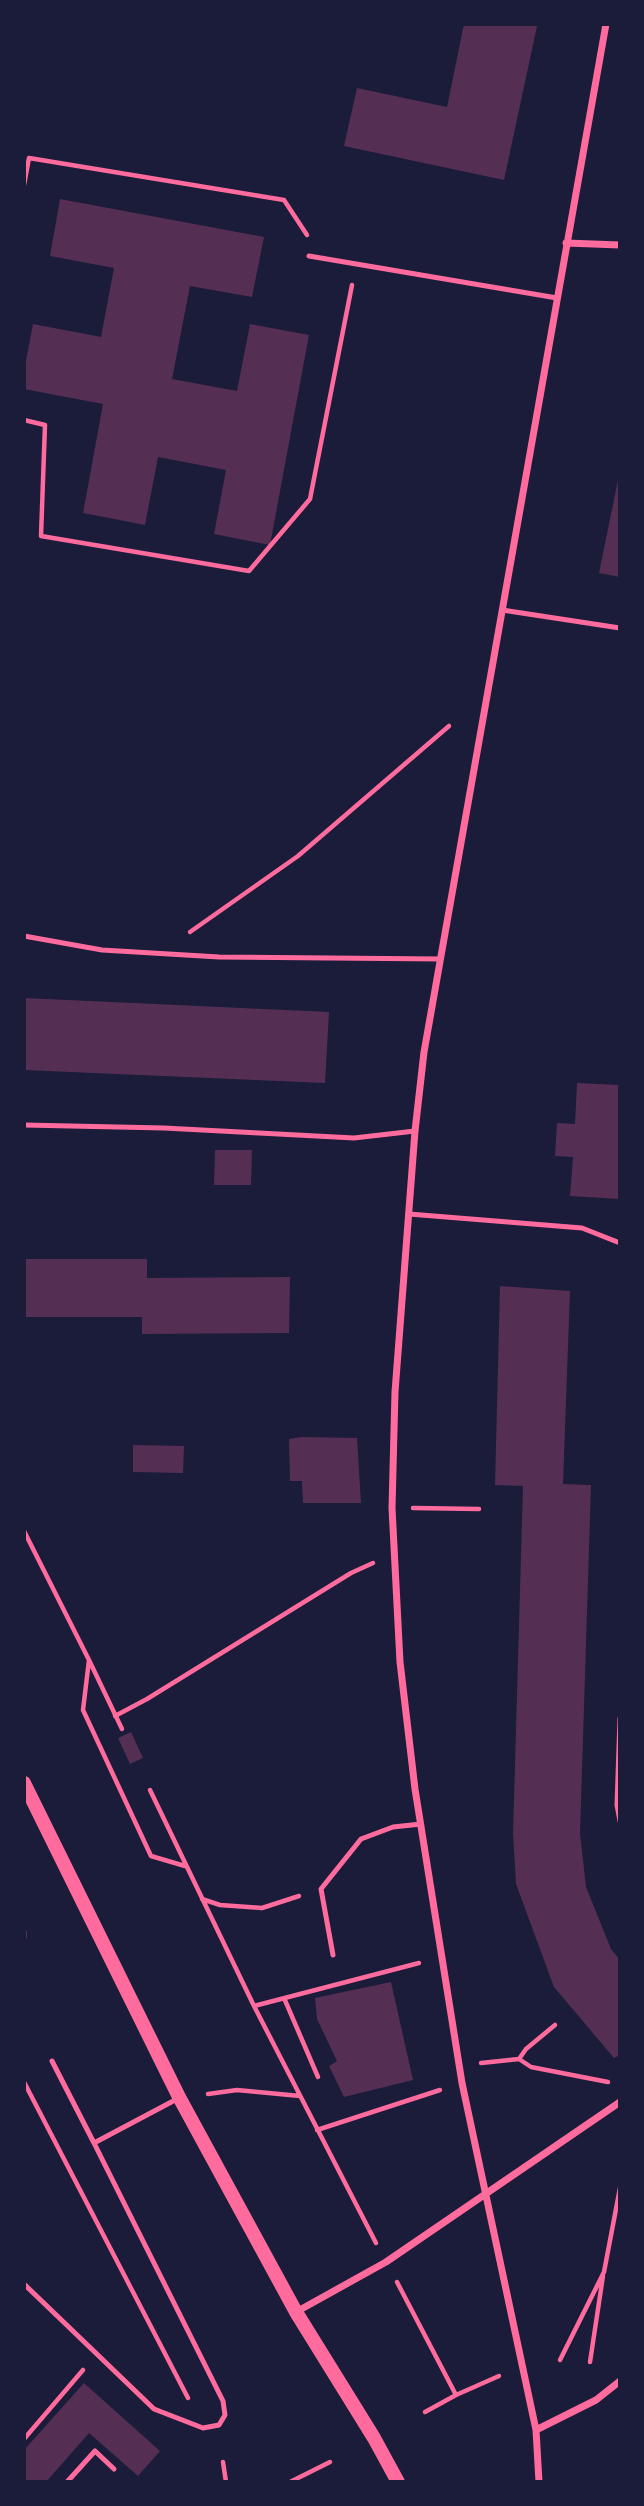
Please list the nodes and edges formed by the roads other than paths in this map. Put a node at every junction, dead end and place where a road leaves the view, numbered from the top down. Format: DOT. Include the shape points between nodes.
graph roads {
  1 [pos="606,24"];
  2 [pos="566,243"];
  3 [pos="620,245"];
  4 [pos="309,256"];
  5 [pos="557,298"];
  6 [pos="502,610"];
  7 [pos="620,628"];
  8 [pos="24,936"];
  9 [pos="440,959"];
  10 [pos="24,1125"];
  11 [pos="415,1131"];
  12 [pos="409,1214"];
  13 [pos="620,1243"];
  14 [pos="620,1717"];
  15 [pos="24,1783"];
  16 [pos="620,1821"];
  17 [pos="421,1824"];
  18 [pos="334,1955"];
  19 [pos="52,2061"];
  20 [pos="179,2097"];
  21 [pos="620,2102"];
  22 [pos="94,2143"];
  23 [pos="485,2194"];
  24 [pos="24,2284"];
  25 [pos="296,2312"];
  26 [pos="620,2381"];
  27 [pos="536,2430"];
  28 [pos="114,2469"];
  29 [pos="67,2482"];
  30 [pos="398,2482"];
  31 [pos="539,2482"];
  1 -- 2 [label="street"];
  2 -- 3 [label="street"];
  2 -- 5 [label="street"];
  4 -- 5 [label="lane"];
  5 -- 6 [label="street"];
  6 -- 7 [label="lane"];
  6 -- 9 [label="street"];
  8 -- 9 [label="lane" via="102,950 219,957"];
  9 -- 11 [label="street"];
  10 -- 11 [label="lane" via="354,1138"];
  11 -- 12 [label="street"];
  12 -- 13 [label="lane" via="582,1228"];
  12 -- 17 [label="street" via="395,1392 392,1508 400,1662"];
  14 -- 16 [label="lane"];
  15 -- 20 [label="main road"];
  17 -- 18 [label="lane" via="393,1827 361,1839 321,1889"];
  17 -- 23 [label="street" via="459,2066"];
  19 -- 22 [label="lane"];
  20 -- 22 [label="lane"];
  20 -- 25 [label="main road"];
  21 -- 23 [label="street"];
  22 -- 24 [label="lane" via="223,2401 225,2415 219,2425 203,2428 155,2409"];
  23 -- 25 [label="street" via="386,2262"];
  23 -- 27 [label="street"];
  25 -- 30 [label="main road"];
  26 -- 27 [label="street" via="596,2400"];
  27 -- 31 [label="street"];
  28 -- 29 [label="lane" via="95,2451"];
}
